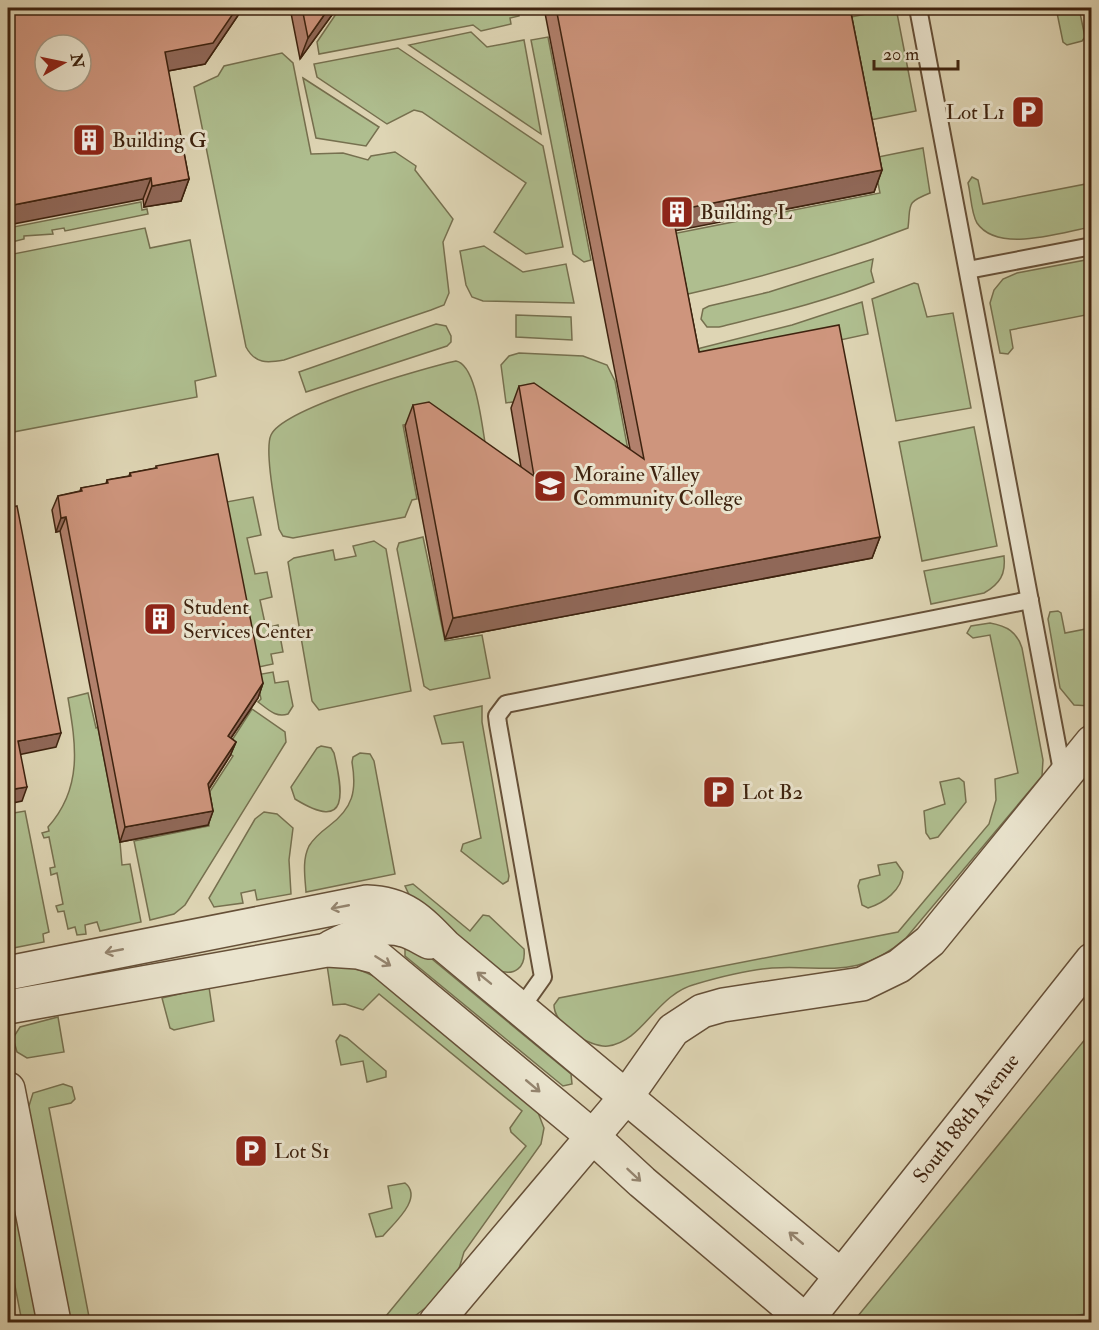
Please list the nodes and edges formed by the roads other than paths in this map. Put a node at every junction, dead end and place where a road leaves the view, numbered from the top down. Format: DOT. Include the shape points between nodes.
graph roads {
  1 [pos="918,8"];
  2 [pos="1092,246"];
  3 [pos="968,270"];
  4 [pos="1030,600"];
  5 [pos="1092,742"];
  6 [pos="1063,776"];
  7 [pos="445,946"];
  8 [pos="327,950"];
  9 [pos="1092,960"];
  10 [pos="8,973"];
  11 [pos="8,1007"];
  12 [pos="521,1008"];
  13 [pos="8,1089"];
  14 [pos="626,1096"];
  15 [pos="591,1135"];
  16 [pos="841,1276"];
  17 [pos="806,1322"];
  18 [pos="54,1323"];
  19 [pos="436,1323"];
  1 -- 3 [label="lane"];
  2 -- 3 [label="lane"];
  3 -- 4 [label="lane"];
  4 -- 6 [label="lane"];
  4 -- 12 [label="lane" via="506,704 497,716 498,724 543,977"];
  5 -- 6 [label="street"];
  6 -- 14 [label="street" via="914,956 862,984 747,999 702,1011 673,1030"];
  7 -- 8 [label="street" via="388,928 351,937"];
  7 -- 10 [label="street, one-way" via="404,909 367,902"];
  12 -- 7 [label="street, one-way"];
  8 -- 11 [label="street"];
  8 -- 15 [label="street, one-way" via="358,952 387,963"];
  9 -- 16 [label="street, South 88th Avenue"];
  12 -- 14 [label="street"];
  13 -- 18 [label="street"];
  14 -- 15 [label="street"];
  16 -- 14 [label="street, one-way"];
  15 -- 17 [label="street, one-way"];
  15 -- 19 [label="street"];
  16 -- 17 [label="street, South 88th Avenue"];
}
